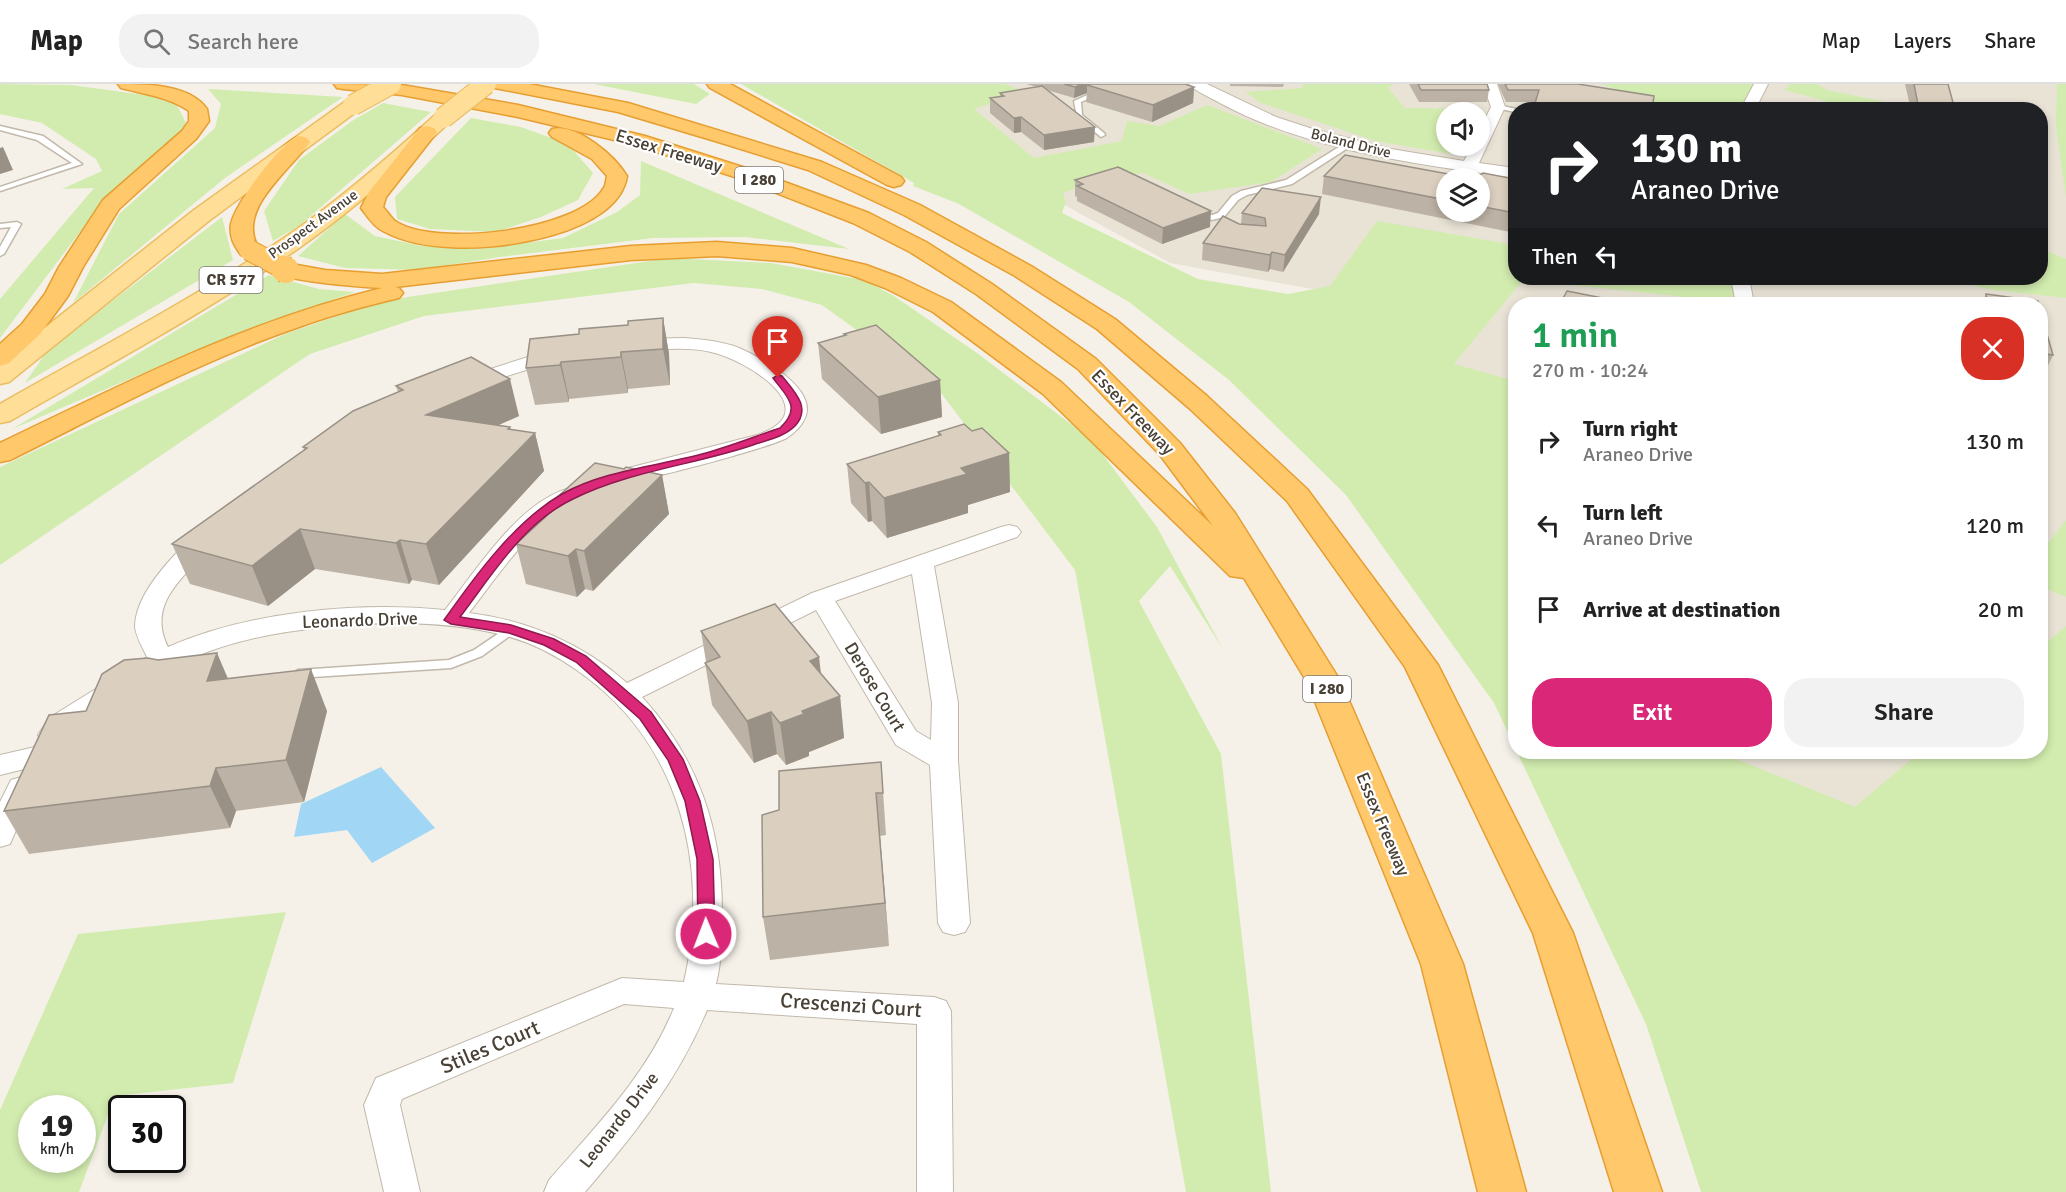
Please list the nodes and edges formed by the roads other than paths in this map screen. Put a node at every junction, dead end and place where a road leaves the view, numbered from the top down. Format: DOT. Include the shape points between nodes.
graph roads {
  1 [pos="127,84"];
  2 [pos="343,84"];
  3 [pos="391,84"];
  4 [pos="486,84"];
  5 [pos="500,84"];
  6 [pos="716,84"];
  7 [pos="1118,84"];
  8 [pos="1196,84"];
  9 [pos="1490,84"];
  10 [pos="1761,84"];
  11 [pos="1751,102"];
  12 [pos="1498,107"];
  13 [pos="1508,108"];
  14 [pos="518,111"];
  15 [pos="435,125"];
  16 [pos="0,128"];
  17 [pos="1101,135"];
  18 [pos="300,142"];
  19 [pos="1350,144"];
  20 [pos="1445,168"];
  21 [pos="1468,168"];
  22 [pos="1490,173"];
  23 [pos="1508,173"];
  24 [pos="0,189"];
  25 [pos="1191,208"];
  26 [pos="1212,218"];
  27 [pos="1221,224"];
  28 [pos="0,226"];
  29 [pos="1,249"];
  30 [pos="556,262"];
  31 [pos="1023,272"];
  32 [pos="606,349"];
  33 [pos="576,353"];
  34 [pos="0,358"];
  35 [pos="0,376"];
  36 [pos="446,390"];
  37 [pos="0,415"];
  38 [pos="0,454"];
  39 [pos="218,527"];
  40 [pos="1008,532"];
  41 [pos="922,564"];
  42 [pos="821,598"];
  43 [pos="1271,599"];
  44 [pos="451,620"];
  45 [pos="511,629"];
  46 [pos="162,662"];
  47 [pos="297,674"];
  48 [pos="624,695"];
  49 [pos="35,757"];
  50 [pos="944,761"];
  51 [pos="0,765"];
  52 [pos="0,836"];
  53 [pos="954,923"];
  54 [pos="694,996"];
  55 [pos="402,1192"];
  56 [pos="562,1192"];
  57 [pos="935,1192"];
  58 [pos="1503,1192"];
  59 [pos="1638,1192"];
  1 -- 34 [label="highway" via="187,101 198,109 199,121 189,135 111,205 56,296 31,329"];
  2 -- 14 [label="highway, Essex Freeway / I 280" via="402,90"];
  3 -- 18 [label="main road, bridge"];
  4 -- 15 [label="main road, Prospect Avenue / CR 577, bridge"];
  5 -- 31 [label="highway, Essex Freeway / I 280" via="621,107 815,166 912,210"];
  6 -- 31 [label="highway" via="914,192"];
  7 -- 17 [label="lane" via="1077,101 1079,116"];
  8 -- 19 [label="street, Boland Drive" via="1263,117"];
  9 -- 12 [label="street"];
  10 -- 11 [label="street"];
  12 -- 13 [label="lane"];
  12 -- 21 [label="street"];
  14 -- 15 [label="highway" via="593,150 612,166 617,176 611,194 560,226 517,236 462,241 396,231 376,217 372,208 376,196"];
  14 -- 43 [label="highway, Essex Freeway / I 280" via="638,140 745,174 850,214 918,248 984,289 1087,364 1170,449 1224,519"];
  15 -- 37 [label="main road, Prospect Avenue / CR 577" via="356,194 292,242"];
  16 -- 24 [label="lane" via="40,138 78,164"];
  18 -- 30 [label="highway, bridge" via="254,197 244,215 242,239 249,250 266,261 286,270 325,277 382,281"];
  18 -- 35 [label="main road"];
  19 -- 20 [label="street, Boland Drive"];
  19 -- 26 [label="lane" via="1288,182 1244,193"];
  22 -- 23 [label="street, Boland Drive"];
  25 -- 26 [label="lane"];
  26 -- 27 [label="lane"];
  28 -- 29 [label="lane" via="17,225"];
  30 -- 38 [label="highway" via="373,297 318,312 185,365"];
  30 -- 43 [label="highway" via="672,250 756,251 828,261 893,283 942,307 1052,387"];
  31 -- 59 [label="highway, Essex Freeway / I 280" via="1106,324 1198,402 1297,495 1421,665 1553,933"];
  32 -- 44 [label="street" via="665,343 715,347 742,356 778,378 795,398 797,410 784,430 769,437 601,482 567,497 510,543"];
  33 -- 36 [label="street" via="538,360"];
  39 -- 46 [label="street" via="168,577 154,604 148,627"];
  40 -- 41 [label="street"];
  41 -- 42 [label="street"];
  41 -- 50 [label="street" via="945,703"];
  42 -- 48 [label="street"];
  42 -- 50 [label="street, Derose Court" via="906,738"];
  43 -- 58 [label="highway, Essex Freeway / I 280" via="1324,682 1442,964"];
  44 -- 45 [label="street, Leonardo Drive"];
  44 -- 46 [label="street, Leonardo Drive" via="318,619 264,626 206,642"];
  45 -- 47 [label="lane" via="478,653 451,664"];
  45 -- 48 [label="street, Leonardo Drive" via="549,642 581,659"];
  46 -- 49 [label="street, Leonardo Drive" via="131,676 59,725"];
  48 -- 54 [label="street, Leonardo Drive" via="645,715 675,759 692,801 705,859 706,934 701,979"];
  49 -- 51 [label="street"];
  49 -- 52 [label="street, Leonardo Drive"];
  50 -- 53 [label="street"];
  54 -- 55 [label="street, Stiles Court" via="622,992 388,1089 382,1105"];
  54 -- 56 [label="street, Leonardo Drive" via="680,1034 645,1093"];
  54 -- 57 [label="street, Crescenzi Court" via="934,1011"];
}
